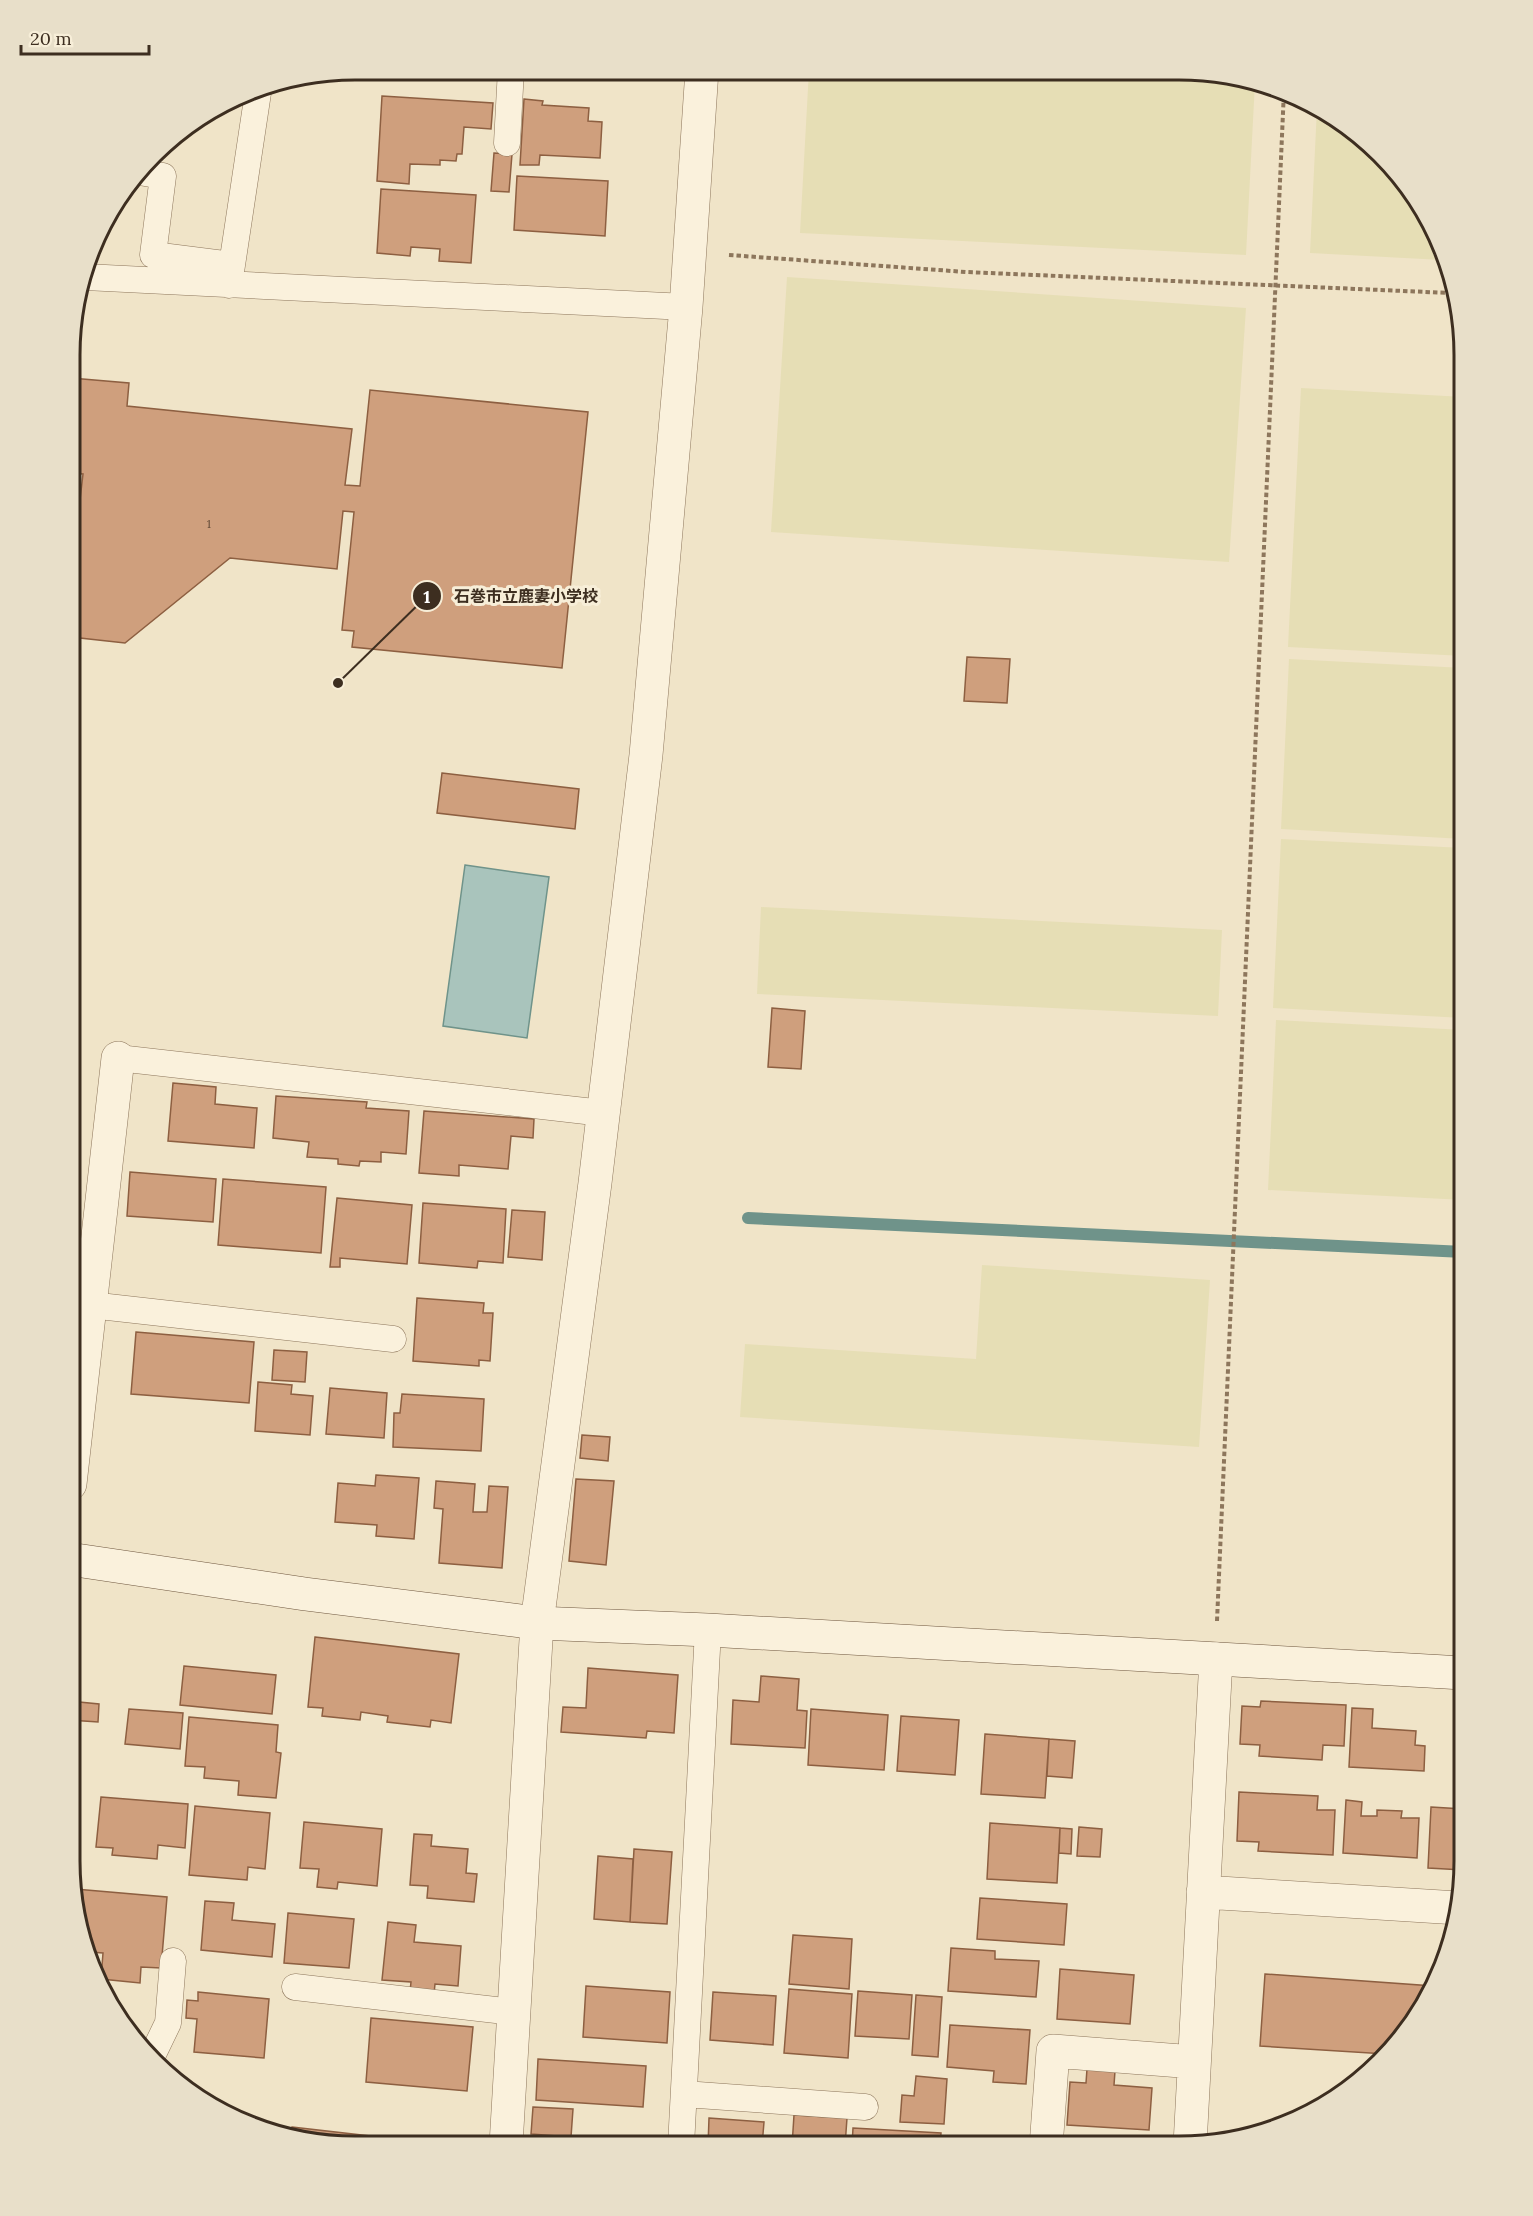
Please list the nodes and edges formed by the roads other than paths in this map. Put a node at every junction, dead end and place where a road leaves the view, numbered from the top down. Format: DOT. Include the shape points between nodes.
graph roads {
  1 [pos="510,80"];
  2 [pos="701,80"];
  3 [pos="257,97"];
  4 [pos="507,142"];
  5 [pos="148,173"];
  6 [pos="230,275"];
  7 [pos="91,277"];
  8 [pos="686,308"];
  9 [pos="118,1058"];
  10 [pos="603,1113"];
  11 [pos="90,1305"];
  12 [pos="393,1340"];
  13 [pos="80,1350"];
  14 [pos="80,1561"];
  15 [pos="537,1623"];
  16 [pos="708,1630"];
  17 [pos="1216,1659"];
  18 [pos="1454,1672"];
  19 [pos="1203,1892"];
  20 [pos="1449,1907"];
  21 [pos="173,1961"];
  22 [pos="295,1987"];
  23 [pos="514,2012"];
  24 [pos="155,2050"];
  25 [pos="1194,2062"];
  26 [pos="684,2094"];
  27 [pos="865,2107"];
  28 [pos="507,2136"];
  29 [pos="682,2136"];
  30 [pos="1047,2136"];
  31 [pos="1190,2136"];
  1 -- 4 [label="lane"];
  2 -- 8 [label="street"];
  3 -- 6 [label="lane"];
  5 -- 6 [label="lane" via="164,176 153,255"];
  6 -- 7 [label="lane"];
  6 -- 8 [label="lane"];
  8 -- 10 [label="street" via="646,755"];
  9 -- 10 [label="lane"];
  9 -- 11 [label="street"];
  10 -- 15 [label="street"];
  11 -- 12 [label="lane"];
  11 -- 13 [label="street"];
  14 -- 15 [label="street"];
  15 -- 16 [label="street"];
  15 -- 23 [label="street"];
  16 -- 17 [label="street"];
  16 -- 26 [label="lane"];
  17 -- 18 [label="street"];
  17 -- 19 [label="street"];
  19 -- 20 [label="street"];
  19 -- 25 [label="street"];
  21 -- 24 [label="lane" via="168,2023"];
  22 -- 23 [label="lane"];
  23 -- 28 [label="street"];
  25 -- 30 [label="street" via="1053,2051"];
  25 -- 31 [label="street"];
  26 -- 27 [label="lane"];
  26 -- 29 [label="lane"];
}
